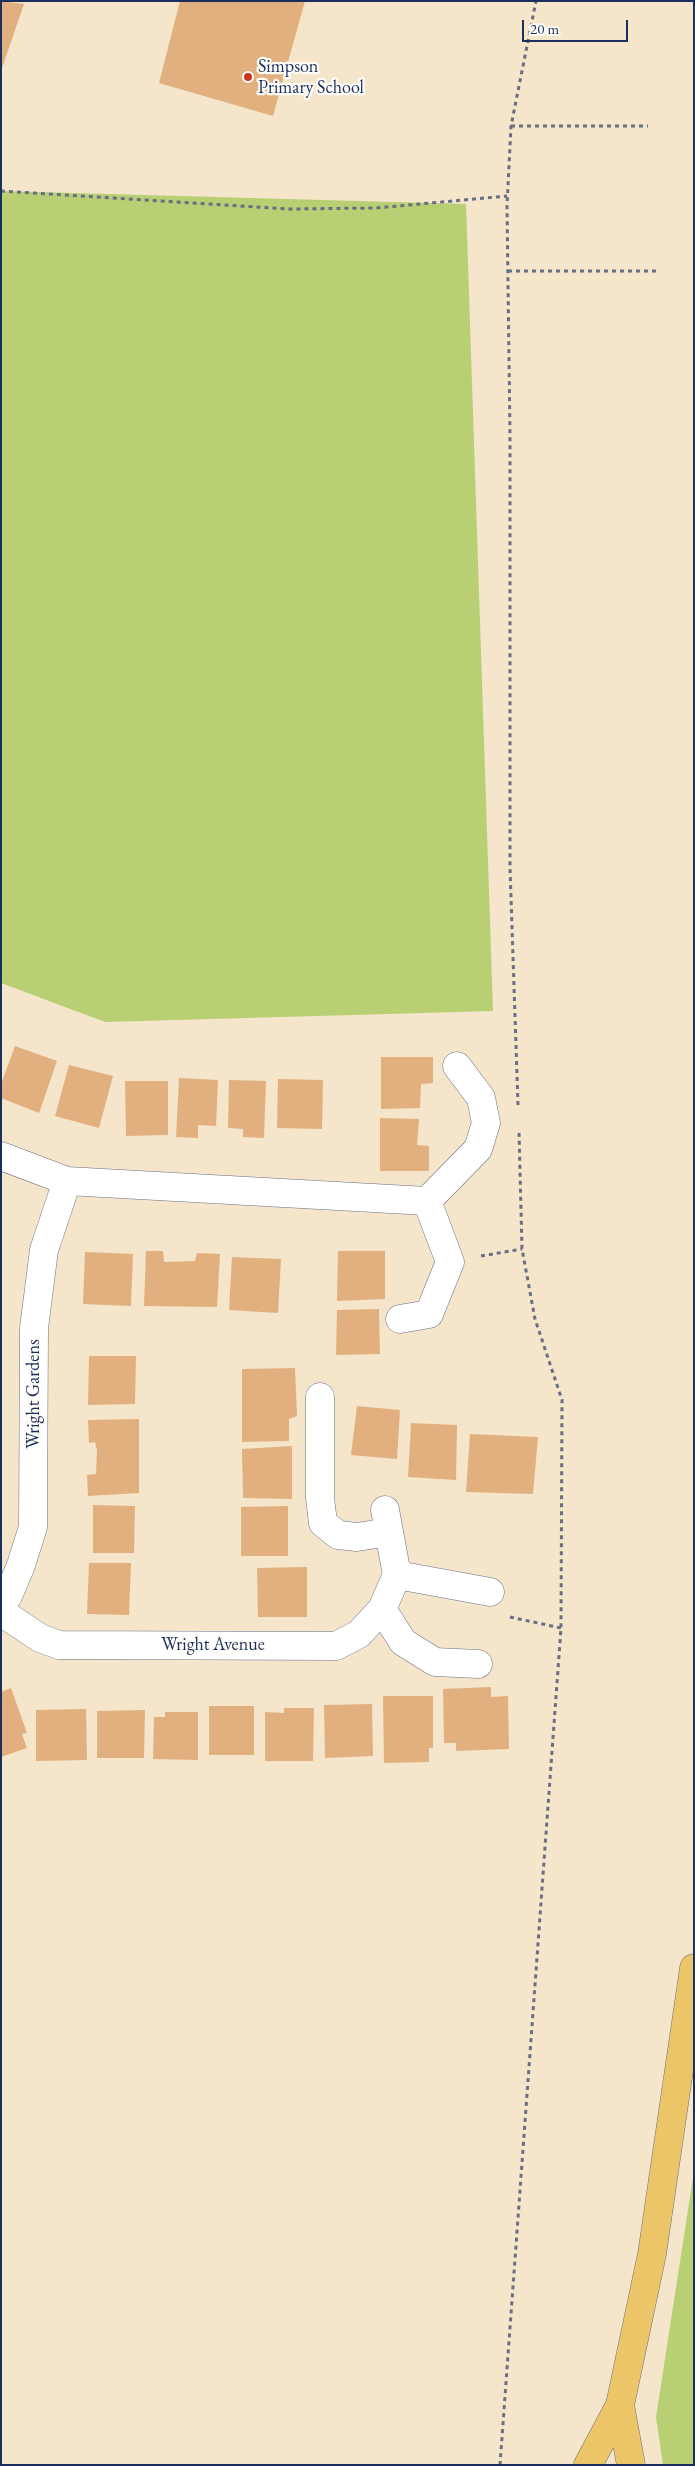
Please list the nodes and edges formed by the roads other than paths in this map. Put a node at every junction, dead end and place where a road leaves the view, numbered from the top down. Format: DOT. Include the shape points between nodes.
graph roads {
  1 [pos="458,1066"];
  2 [pos="1,1156"];
  3 [pos="67,1180"];
  4 [pos="427,1201"];
  5 [pos="400,1319"];
  6 [pos="320,1397"];
  7 [pos="397,1575"];
  8 [pos="490,1592"];
  9 [pos="1,1604"];
  10 [pos="382,1609"];
  11 [pos="1,1612"];
  12 [pos="478,1664"];
  13 [pos="694,1968"];
  14 [pos="620,2405"];
  15 [pos="588,2465"];
  16 [pos="631,2465"];
  1 -- 4 [label="street" via="481,1098 486,1123 478,1149"];
  2 -- 3 [label="street"];
  3 -- 4 [label="street"];
  3 -- 9 [label="street, Wright Gardens" via="44,1250 34,1328 33,1527 21,1565 8,1596"];
  4 -- 5 [label="street" via="450,1262 429,1314"];
  6 -- 7 [label="street" via="323,1523 338,1534 357,1537 387,1521"];
  7 -- 8 [label="street"];
  7 -- 10 [label="street, Wright Avenue"];
  10 -- 11 [label="street, Wright Avenue" via="359,1634 336,1646 59,1645 40,1638"];
  10 -- 12 [label="street" via="403,1642 435,1662"];
  13 -- 14 [label="main road" via="652,2254"];
  14 -- 15 [label="main road"];
  14 -- 16 [label="main road"];
}
